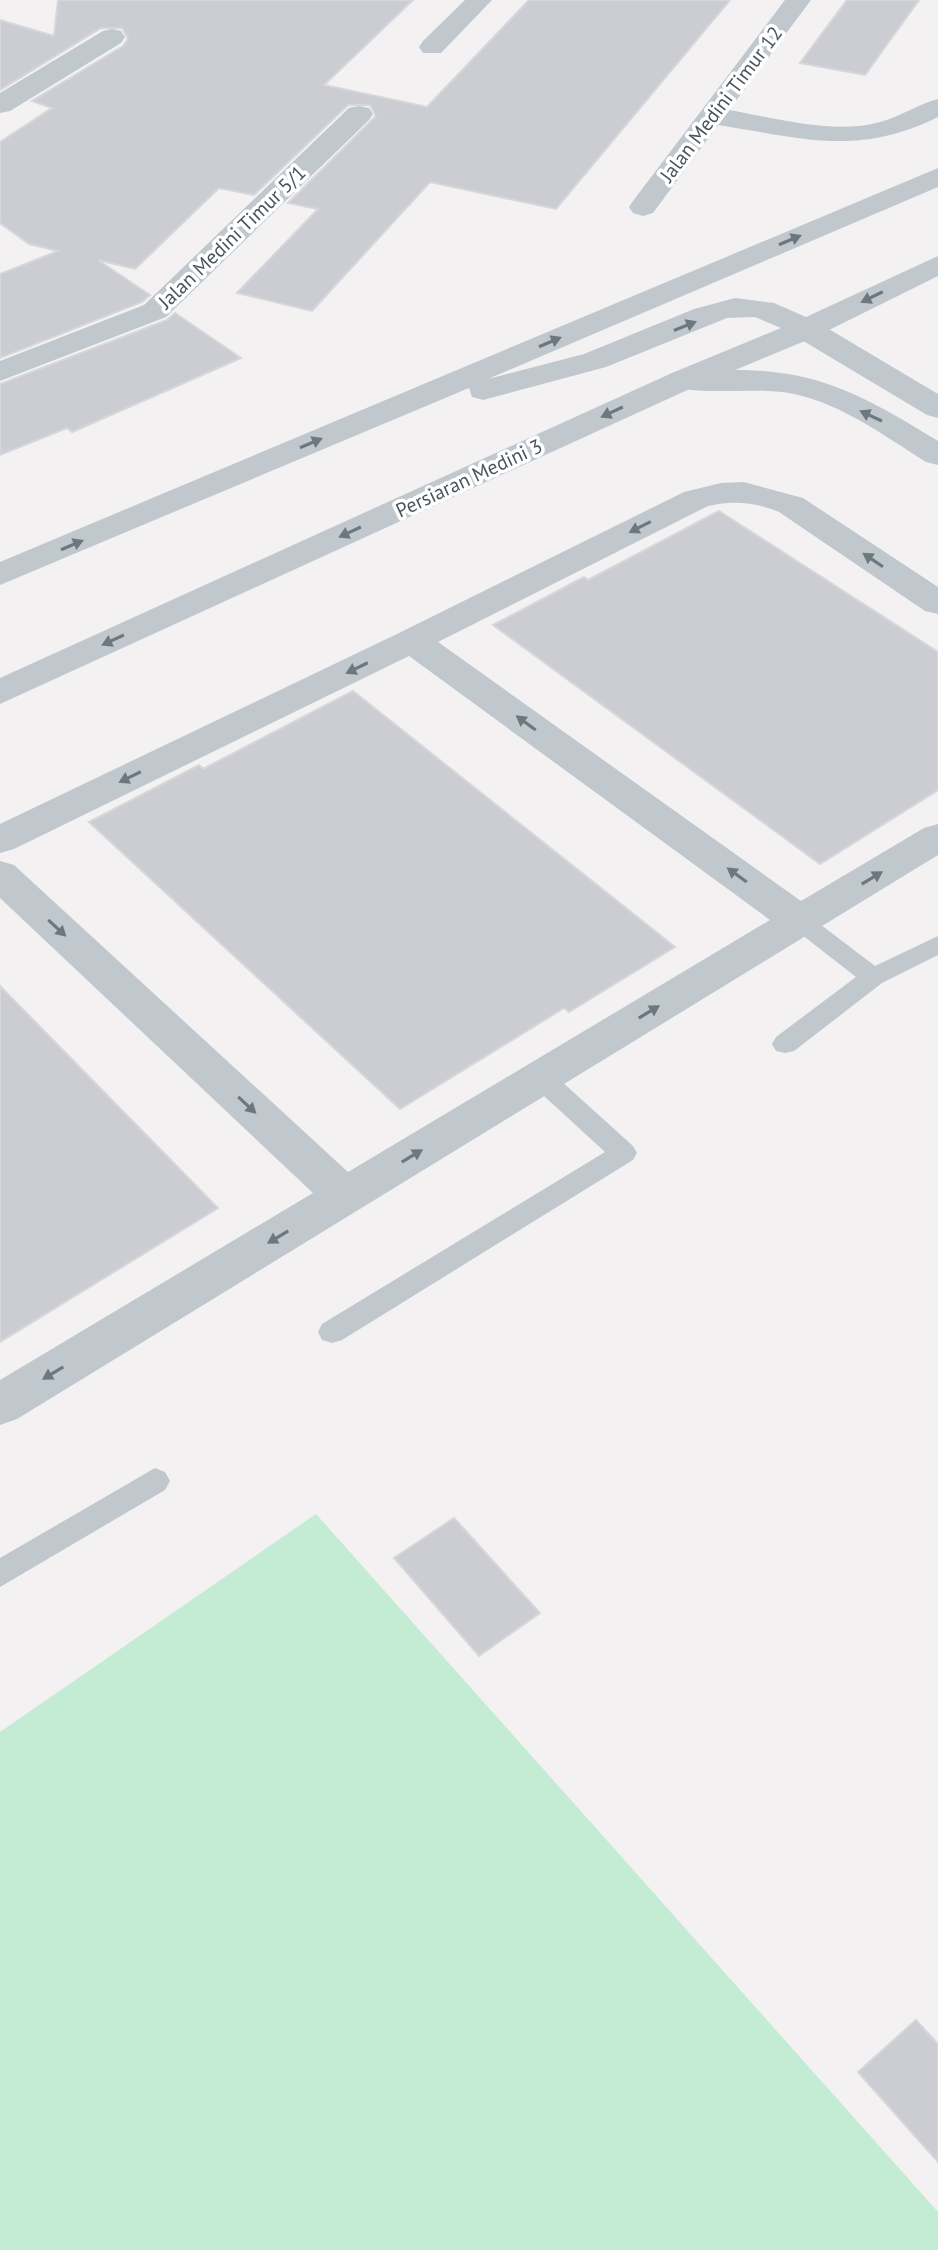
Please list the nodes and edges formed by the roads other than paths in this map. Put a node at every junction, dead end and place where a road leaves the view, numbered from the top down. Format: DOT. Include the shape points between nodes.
graph roads {
  1 [pos="479,0"];
  2 [pos="798,0"];
  3 [pos="112,37"];
  4 [pos="432,47"];
  5 [pos="0,105"];
  6 [pos="938,107"];
  7 [pos="359,114"];
  8 [pos="712,116"];
  9 [pos="938,177"];
  10 [pos="643,207"];
  11 [pos="938,265"];
  12 [pos="806,329"];
  13 [pos="0,372"];
  14 [pos="683,380"];
  15 [pos="395,407"];
  16 [pos="938,408"];
  17 [pos="938,455"];
  18 [pos="0,575"];
  19 [pos="938,603"];
  20 [pos="412,641"];
  21 [pos="0,692"];
  22 [pos="938,837"];
  23 [pos="0,840"];
  24 [pos="0,875"];
  25 [pos="800,921"];
  26 [pos="938,945"];
  27 [pos="873,977"];
  28 [pos="785,1044"];
  29 [pos="541,1078"];
  30 [pos="345,1196"];
  31 [pos="332,1332"];
  32 [pos="0,1405"];
  33 [pos="155,1481"];
  34 [pos="0,1574"];
  1 -- 4 [label="street"];
  2 -- 8 [label="street, Jalan Medini Timur 12"];
  3 -- 5 [label="street"];
  6 -- 8 [label="street" via="871,133"];
  7 -- 13 [label="street, Jalan Medini Timur 5/1" via="155,311"];
  8 -- 10 [label="street, Jalan Medini Timur 12"];
  15 -- 9 [label="street, one-way"];
  11 -- 12 [label="street, Persiaran Medini 3, one-way"];
  12 -- 14 [label="street, Persiaran Medini 3"];
  15 -- 12 [label="street, one-way" via="545,378 726,308 768,311"];
  12 -- 16 [label="street"];
  17 -- 14 [label="street, one-way" via="811,388"];
  14 -- 21 [label="street, Persiaran Medini 3, one-way"];
  18 -- 15 [label="street, one-way"];
  19 -- 20 [label="street, one-way" via="791,505 744,491 718,492"];
  20 -- 23 [label="street, one-way"];
  25 -- 20 [label="street, one-way"];
  25 -- 22 [label="street, one-way"];
  24 -- 30 [label="street, one-way"];
  25 -- 27 [label="lane"];
  29 -- 25 [label="street, one-way"];
  26 -- 27 [label="lane"];
  27 -- 28 [label="lane"];
  30 -- 29 [label="street, one-way"];
  29 -- 31 [label="lane" via="624,1153"];
  30 -- 32 [label="street, one-way"];
  33 -- 34 [label="lane"];
}
